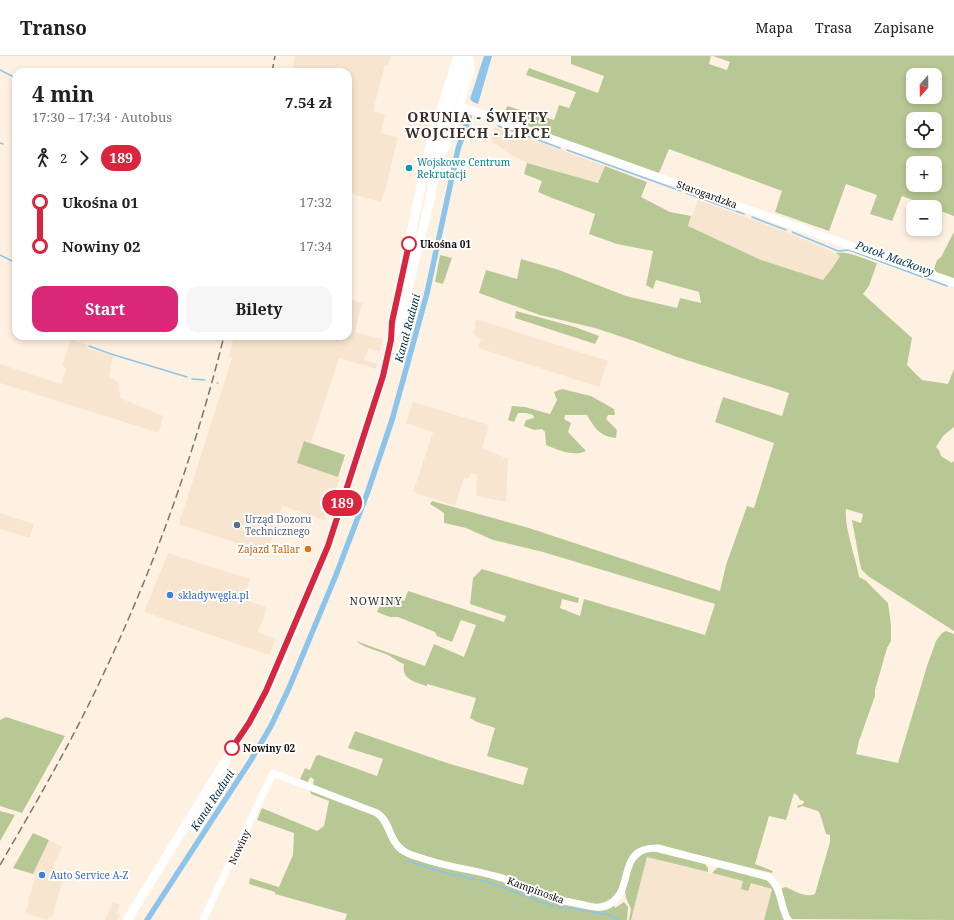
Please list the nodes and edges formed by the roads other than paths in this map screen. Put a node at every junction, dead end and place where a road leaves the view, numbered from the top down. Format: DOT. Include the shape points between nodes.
graph roads {
  1 [pos="458,56"];
  2 [pos="468,56"];
  3 [pos="460,106"];
  4 [pos="438,156"];
  5 [pos="426,165"];
  6 [pos="954,283"];
  7 [pos="391,340"];
  8 [pos="273,773"];
  9 [pos="126,920"];
  10 [pos="203,920"];
  11 [pos="788,920"];
  1 -- 5 [label="main road"];
  2 -- 3 [label="main road" via="471,69"];
  2 -- 4 [label="main road" via="449,108"];
  3 -- 4 [label="main road" via="446,147"];
  3 -- 6 [label="main road, Starogardzka"];
  4 -- 5 [label="main road"];
  4 -- 7 [label="main road" via="430,200 399,324"];
  5 -- 7 [label="main road" via="392,322"];
  7 -- 9 [label="main road" via="383,376 328,546 269,685 249,723"];
  8 -- 10 [label="street, Nowiny"];
  8 -- 11 [label="street, Kampinoska" via="377,813 394,842 405,852 442,865 498,876 552,898 592,907 608,905 621,891 633,856 644,849 658,848 768,877 776,885"];
}
